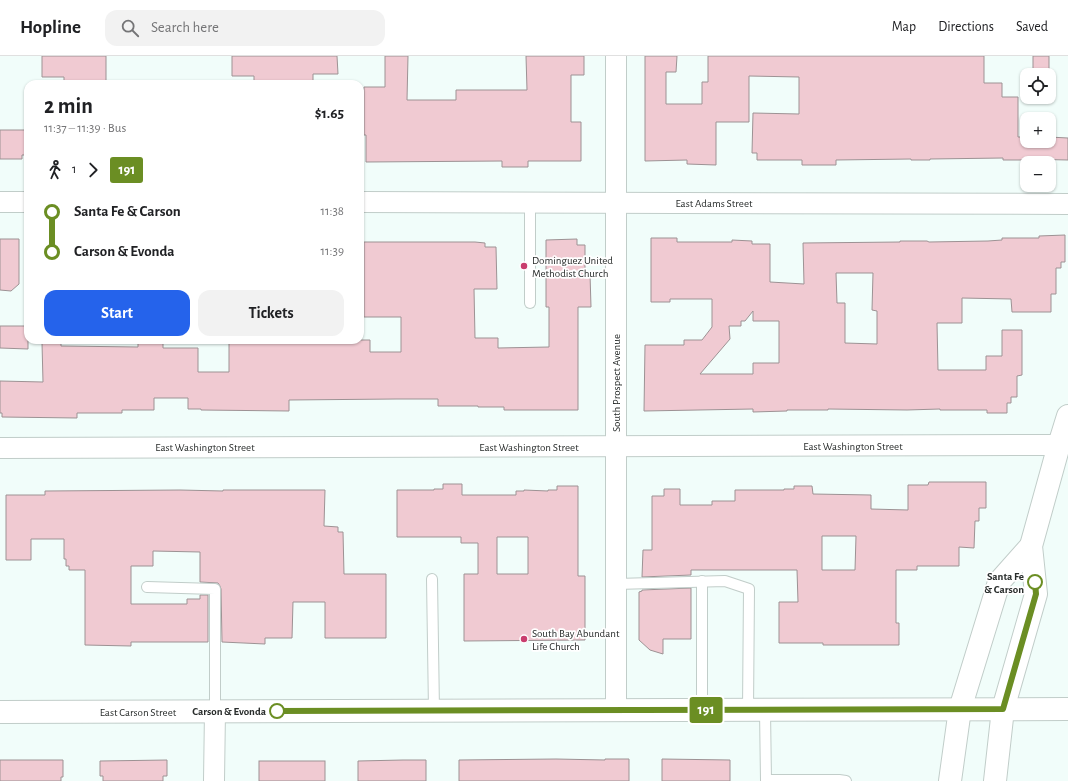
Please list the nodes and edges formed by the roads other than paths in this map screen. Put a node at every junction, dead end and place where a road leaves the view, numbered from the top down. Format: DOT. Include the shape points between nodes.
graph roads {
  1 [pos="616,56"];
  2 [pos="0,202"];
  3 [pos="24,202"];
  4 [pos="364,202"];
  5 [pos="530,202"];
  6 [pos="616,203"];
  7 [pos="1068,204"];
  8 [pos="530,303"];
  9 [pos="1068,416"];
  10 [pos="1059,445"];
  11 [pos="616,446"];
  12 [pos="0,448"];
  13 [pos="1031,546"];
  14 [pos="432,579"];
  15 [pos="702,581"];
  16 [pos="616,584"];
  17 [pos="147,587"];
  18 [pos="960,709"];
  19 [pos="1003,709"];
  20 [pos="1068,709"];
  21 [pos="616,710"];
  22 [pos="702,710"];
  23 [pos="756,710"];
  24 [pos="215,711"];
  25 [pos="434,711"];
  26 [pos="0,712"];
  27 [pos="214,781"];
  28 [pos="766,781"];
  29 [pos="846,781"];
  30 [pos="950,781"];
  31 [pos="995,781"];
  1 -- 6 [label="street, South Prospect Avenue"];
  2 -- 3 [label="street"];
  4 -- 5 [label="street, East Adams Street"];
  5 -- 6 [label="street, East Adams Street"];
  5 -- 8 [label="lane"];
  6 -- 7 [label="street, East Adams Street"];
  6 -- 11 [label="street, South Prospect Avenue"];
  9 -- 10 [label="main road"];
  10 -- 11 [label="street, East Washington Street"];
  10 -- 13 [label="main road"];
  11 -- 12 [label="street, East Washington Street"];
  11 -- 16 [label="street, South Prospect Avenue"];
  13 -- 18 [label="main road" via="999,582"];
  13 -- 19 [label="main road" via="1036,594"];
  14 -- 25 [label="lane"];
  15 -- 16 [label="lane"];
  15 -- 22 [label="lane"];
  15 -- 23 [label="lane" via="725,581 749,589"];
  16 -- 21 [label="street, South Prospect Avenue"];
  17 -- 24 [label="lane" via="215,589"];
  18 -- 19 [label="main road, East Carson Street"];
  18 -- 23 [label="main road, East Carson Street"];
  18 -- 30 [label="main road"];
  19 -- 20 [label="main road, East Carson Street"];
  19 -- 31 [label="main road"];
  21 -- 22 [label="main road, East Carson Street"];
  21 -- 25 [label="main road, East Carson Street"];
  22 -- 23 [label="main road, East Carson Street"];
  23 -- 28 [label="lane"];
  24 -- 25 [label="main road, East Carson Street"];
  24 -- 26 [label="main road, East Carson Street"];
  24 -- 27 [label="street"];
  28 -- 29 [label="lane"];
}
